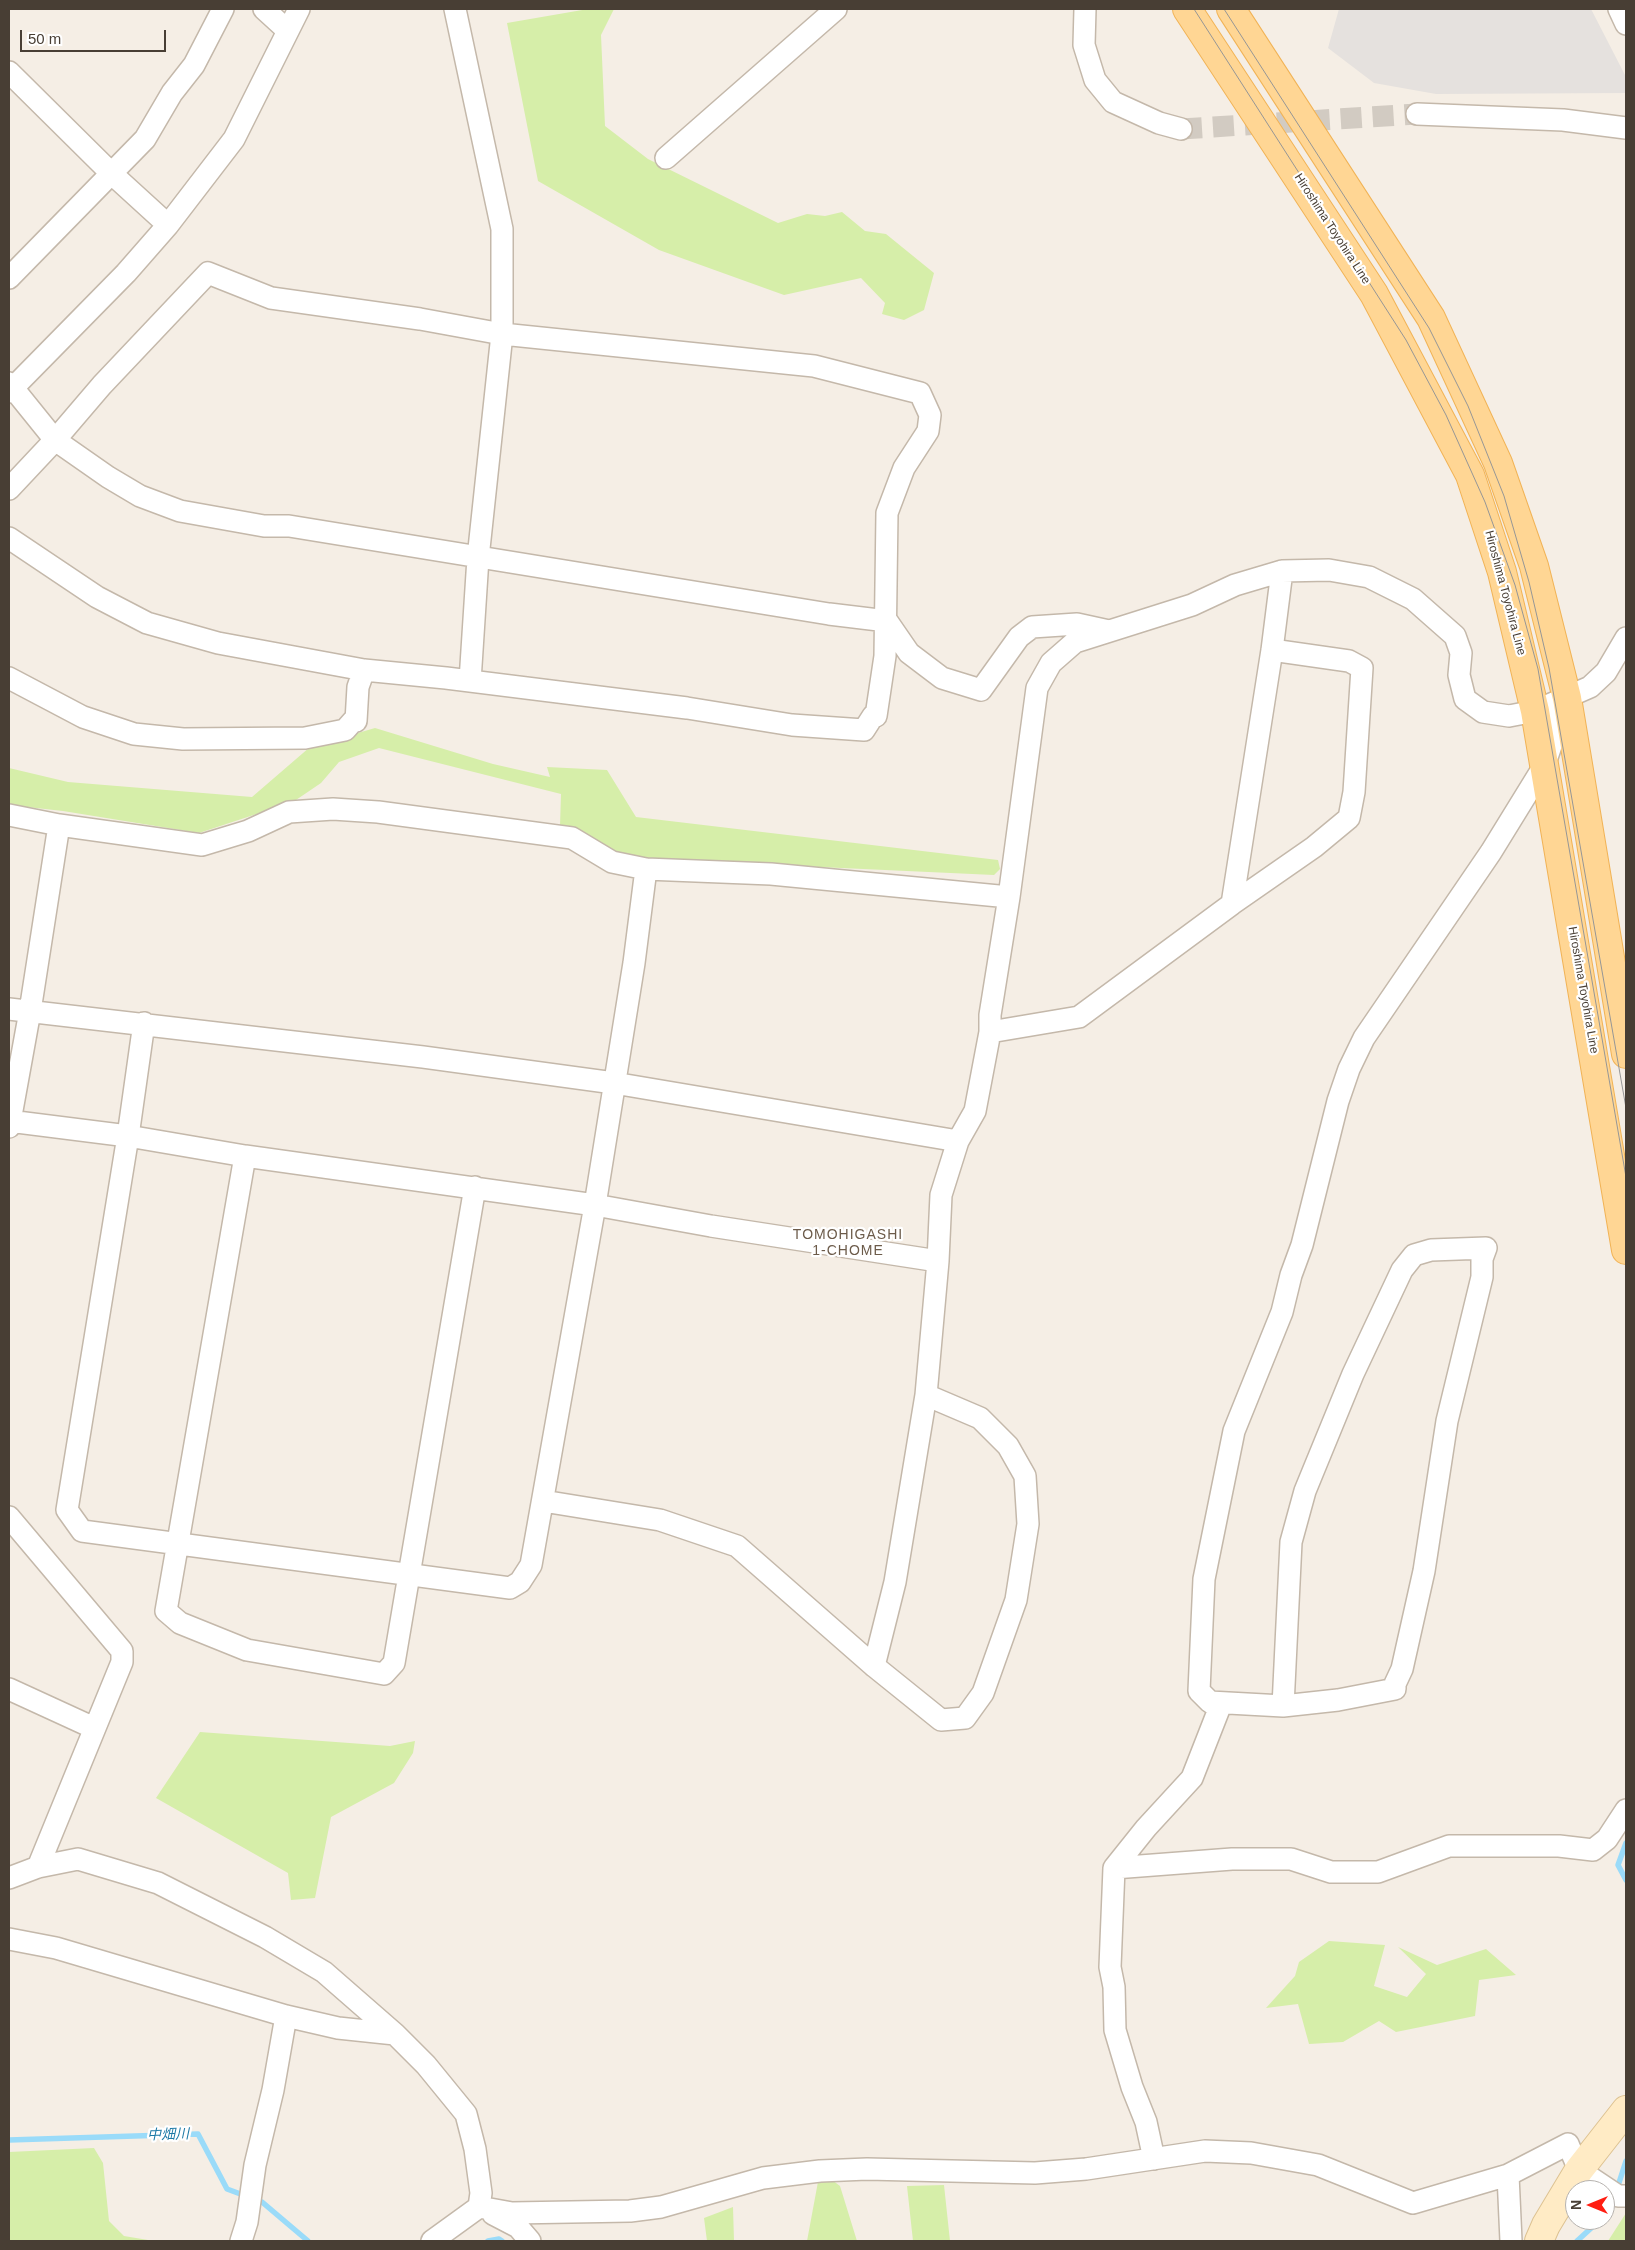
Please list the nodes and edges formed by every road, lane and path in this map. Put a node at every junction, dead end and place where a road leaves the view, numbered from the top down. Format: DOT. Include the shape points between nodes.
graph roads {
  1 [pos="223,9"];
  2 [pos="264,9"];
  3 [pos="299,9"];
  4 [pos="455,9"];
  5 [pos="836,9"];
  6 [pos="1086,9"];
  7 [pos="1187,9"];
  8 [pos="1231,9"];
  9 [pos="1619,9"];
  10 [pos="1626,24"];
  11 [pos="287,30"];
  12 [pos="9,72"];
  13 [pos="1417,114"];
  14 [pos="1626,128"];
  15 [pos="1180,129"];
  16 [pos="666,158"];
  17 [pos="111,173"];
  18 [pos="168,225"];
  19 [pos="9,278"];
  20 [pos="502,334"];
  21 [pos="10,387"];
  22 [pos="55,440"];
  23 [pos="9,490"];
  24 [pos="9,538"];
  25 [pos="478,558"];
  26 [pos="1282,571"];
  27 [pos="887,621"];
  28 [pos="1112,631"];
  29 [pos="1626,638"];
  30 [pos="1272,650"];
  31 [pos="364,670"];
  32 [pos="9,678"];
  33 [pos="470,681"];
  34 [pos="1567,698"];
  35 [pos="1535,711"];
  36 [pos="1544,766"];
  37 [pos="9,815"];
  38 [pos="59,825"];
  39 [pos="646,869"];
  40 [pos="1009,897"];
  41 [pos="1232,904"];
  42 [pos="9,1009"];
  43 [pos="30,1011"];
  44 [pos="144,1023"];
  45 [pos="990,1032"];
  46 [pos="1626,1054"];
  47 [pos="614,1083"];
  48 [pos="9,1123"];
  49 [pos="128,1136"];
  50 [pos="958,1141"];
  51 [pos="245,1156"];
  52 [pos="475,1187"];
  53 [pos="595,1205"];
  54 [pos="1626,1250"];
  55 [pos="938,1261"];
  56 [pos="926,1395"];
  57 [pos="543,1501"];
  58 [pos="9,1517"];
  59 [pos="177,1544"];
  60 [pos="411,1575"];
  61 [pos="874,1666"];
  62 [pos="9,1689"];
  63 [pos="1221,1704"];
  64 [pos="1283,1706"];
  65 [pos="94,1728"];
  66 [pos="1626,1810"];
  67 [pos="38,1867"];
  68 [pos="1114,1868"];
  69 [pos="9,1878"];
  70 [pos="9,1939"];
  71 [pos="286,2016"];
  72 [pos="395,2034"];
  73 [pos="1626,2110"];
  74 [pos="1154,2159"];
  75 [pos="1579,2170"];
  76 [pos="1508,2175"];
  77 [pos="1626,2196"];
  78 [pos="479,2207"];
  79 [pos="241,2241"];
  80 [pos="432,2241"];
  81 [pos="530,2241"];
  82 [pos="1511,2241"];
  83 [pos="1540,2241"];
  1 -- 17 [label="street" via="194,65 145,139"];
  2 -- 11 [label="street"];
  3 -- 11 [label="street"];
  4 -- 20 [label="street" via="502,229"];
  5 -- 16 [label="street"];
  6 -- 15 [label="street" via="1084,45 1095,80 1114,102 1158,123"];
  7 -- 35 [label="main road, Hiroshima Toyohira Line" via="1374,294 1470,475 1502,572"];
  8 -- 34 [label="main road" via="1431,318 1504,482 1534,566"];
  9 -- 10 [label="street"];
  11 -- 18 [label="street" via="234,139"];
  12 -- 17 [label="street"];
  13 -- 14 [label="street" via="1563,120"];
  17 -- 18 [label="street"];
  17 -- 19 [label="street"];
  18 -- 21 [label="street" via="126,273"];
  20 -- 22 [label="street" via="271,298 208,273"];
  20 -- 25 [label="street"];
  20 -- 27 [label="street" via="814,366 920,393 930,415 928,431 904,468 887,513"];
  21 -- 22 [label="street"];
  22 -- 23 [label="street"];
  22 -- 25 [label="street" via="140,496 180,512 264,526 289,526"];
  24 -- 31 [label="street" via="97,597 147,623 218,643"];
  25 -- 27 [label="street"];
  25 -- 33 [label="street"];
  26 -- 28 [label="street"];
  26 -- 30 [label="street"];
  26 -- 35 [label="street" via="1329,570 1369,577 1413,599 1455,636 1461,653 1460,675 1465,699 1483,712 1509,716"];
  27 -- 28 [label="street" via="909,653 942,678 981,690 1019,637 1032,626 1077,624"];
  27 -- 33 [label="street" via="886,656 876,716 864,730 792,725 687,708"];
  28 -- 40 [label="street" via="1075,642 1051,663 1037,688"];
  29 -- 34 [label="street" via="1606,672 1590,687"];
  30 -- 41 [label="street"];
  30 -- 41 [label="street" via="1349,661 1362,668 1354,792 1349,818 1314,847"];
  31 -- 32 [label="street" via="358,687 356,721 346,730 305,738 183,740 134,734 83,718"];
  31 -- 33 [label="street"];
  34 -- 35 [label="street"];
  34 -- 36 [label="street"];
  34 -- 46 [label="main road"];
  35 -- 36 [label="main road, Hiroshima Toyohira Line"];
  36 -- 54 [label="main road, Hiroshima Toyohira Line"];
  36 -- 63 [label="street" via="1491,852 1364,1038 1338,1100 1282,1312 1234,1431 1204,1579 1199,1691 1210,1702"];
  37 -- 38 [label="street"];
  38 -- 39 [label="street" via="202,845 248,831 289,812 333,809 378,812 572,838 612,862"];
  38 -- 43 [label="street"];
  39 -- 40 [label="street" via="771,874"];
  39 -- 47 [label="street"];
  40 -- 45 [label="street"];
  41 -- 45 [label="street" via="1079,1017"];
  42 -- 43 [label="street"];
  43 -- 44 [label="street"];
  43 -- 48 [label="street"];
  44 -- 47 [label="street"];
  44 -- 49 [label="street"];
  45 -- 50 [label="street" via="974,1111"];
  47 -- 50 [label="street"];
  47 -- 53 [label="street"];
  48 -- 49 [label="street"];
  49 -- 51 [label="street"];
  49 -- 59 [label="street" via="67,1510 82,1531"];
  50 -- 55 [label="street" via="940,1195"];
  51 -- 52 [label="street"];
  51 -- 59 [label="street"];
  52 -- 53 [label="street"];
  52 -- 60 [label="street"];
  53 -- 55 [label="street"];
  53 -- 57 [label="street"];
  55 -- 56 [label="street"];
  56 -- 61 [label="street" via="895,1582"];
  56 -- 61 [label="street" via="980,1418 1008,1446 1025,1476 1028,1524 1016,1600 983,1693 965,1718 941,1720"];
  57 -- 60 [label="street" via="531,1565 520,1582 510,1588"];
  57 -- 61 [label="street" via="660,1520 737,1546"];
  58 -- 65 [label="street" via="122,1651 122,1662"];
  59 -- 60 [label="street"];
  59 -- 60 [label="street" via="166,1611 180,1623 247,1650 384,1674 394,1663"];
  62 -- 65 [label="street"];
  63 -- 64 [label="street"];
  63 -- 68 [label="street" via="1192,1778"];
  64 -- 64 [label="street" via="1291,1542 1305,1491 1352,1374 1402,1270 1414,1255 1431,1250 1486,1248 1448,1421 1424,1571 1395,1689"];
  65 -- 67 [label="street"];
  66 -- 68 [label="street" via="1606,1839 1593,1850 1559,1846 1449,1846 1378,1872 1331,1872 1291,1859 1232,1859"];
  67 -- 69 [label="street"];
  67 -- 72 [label="street" via="78,1859 158,1882 266,1937 324,1972"];
  68 -- 74 [label="street" via="1110,1966 1116,2030 1146,2122"];
  70 -- 71 [label="street" via="56,1948"];
  71 -- 72 [label="street" via="338,2028"];
  71 -- 79 [label="street"];
  72 -- 78 [label="street" via="426,2065 466,2114 475,2149 481,2193"];
  73 -- 75 [label="street"];
  74 -- 76 [label="street" via="1205,2151 1250,2153 1318,2165 1413,2203"];
  74 -- 78 [label="street" via="1086,2169 1035,2172 820,2171 763,2178 661,2207 630,2211 512,2213"];
  75 -- 76 [label="street" via="1568,2144"];
  75 -- 77 [label="street" via="1618,2196"];
  75 -- 83 [label="street"];
  76 -- 82 [label="street"];
  78 -- 80 [label="street"];
  78 -- 81 [label="street" via="518,2227"];
}
